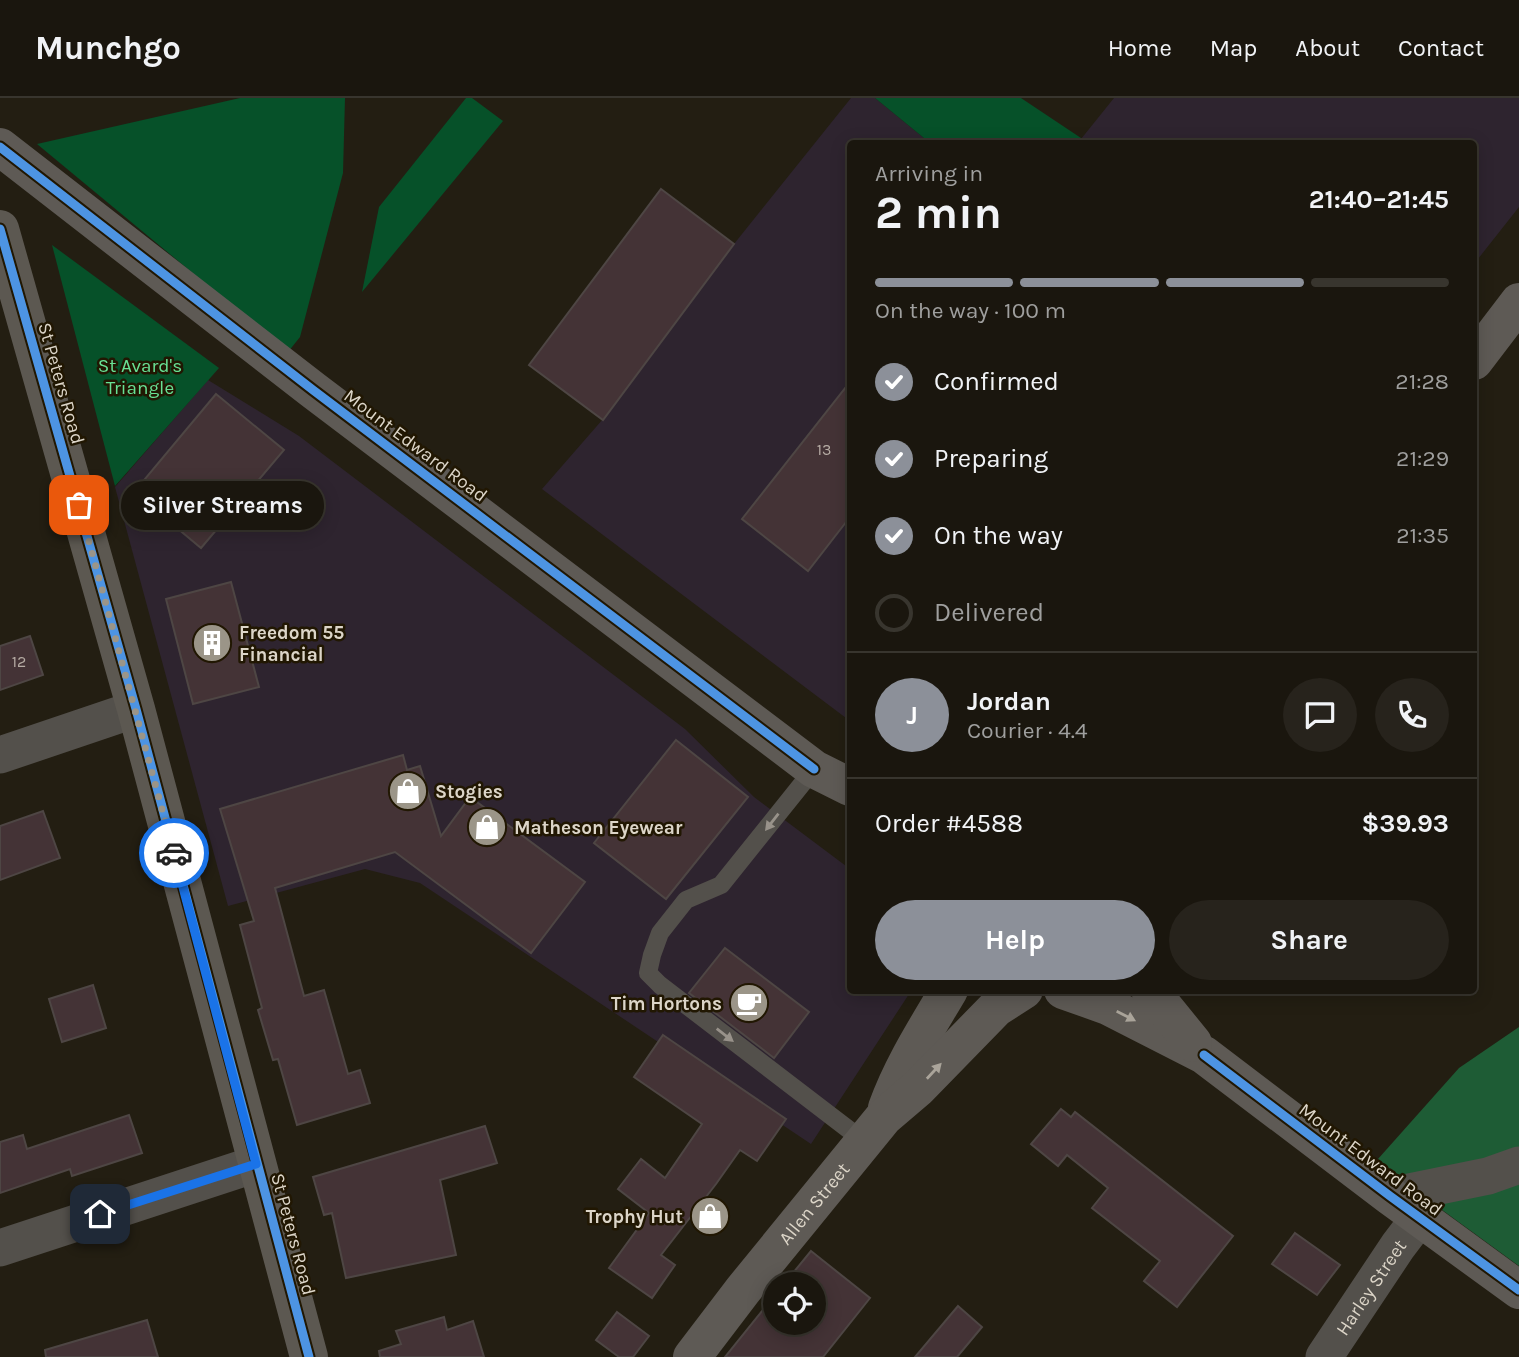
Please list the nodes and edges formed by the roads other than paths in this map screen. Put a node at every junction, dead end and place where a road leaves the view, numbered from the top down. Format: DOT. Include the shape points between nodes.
graph roads {
  1 [pos="0,147"];
  2 [pos="0,229"];
  3 [pos="1519,302"];
  4 [pos="1477,357"];
  5 [pos="136,709"];
  6 [pos="0,755"];
  7 [pos="814,769"];
  8 [pos="847,786"];
  9 [pos="947,994"];
  10 [pos="1017,994"];
  11 [pos="1074,994"];
  12 [pos="1153,994"];
  13 [pos="1204,1055"];
  14 [pos="874,1129"];
  15 [pos="256,1164"];
  16 [pos="1519,1165"];
  17 [pos="1405,1206"];
  18 [pos="0,1248"];
  19 [pos="1519,1290"];
  20 [pos="309,1357"];
  21 [pos="692,1357"];
  22 [pos="1324,1357"];
  1 -- 7 [label="street, Mount Edward Road"];
  2 -- 5 [label="main road, St Peters Road"];
  3 -- 4 [label="street"];
  5 -- 6 [label="street"];
  5 -- 15 [label="main road, St Peters Road"];
  7 -- 8 [label="street, Mount Edward Road"];
  7 -- 14 [label="lane, one-way" via="721,885 686,900 660,933 648,973"];
  9 -- 14 [label="street, Allen Street"];
  14 -- 10 [label="street, Allen Street, one-way" via="996,1007"];
  11 -- 13 [label="street, Mount Edward Road, one-way"];
  12 -- 13 [label="street, Mount Edward Road"];
  13 -- 17 [label="street, Mount Edward Road"];
  14 -- 21 [label="street, Allen Street"];
  15 -- 18 [label="street"];
  15 -- 20 [label="main road, St Peters Road"];
  16 -- 17 [label="street"];
  17 -- 19 [label="street, Mount Edward Road"];
  17 -- 22 [label="street, Harley Street" via="1398,1246"];
}
